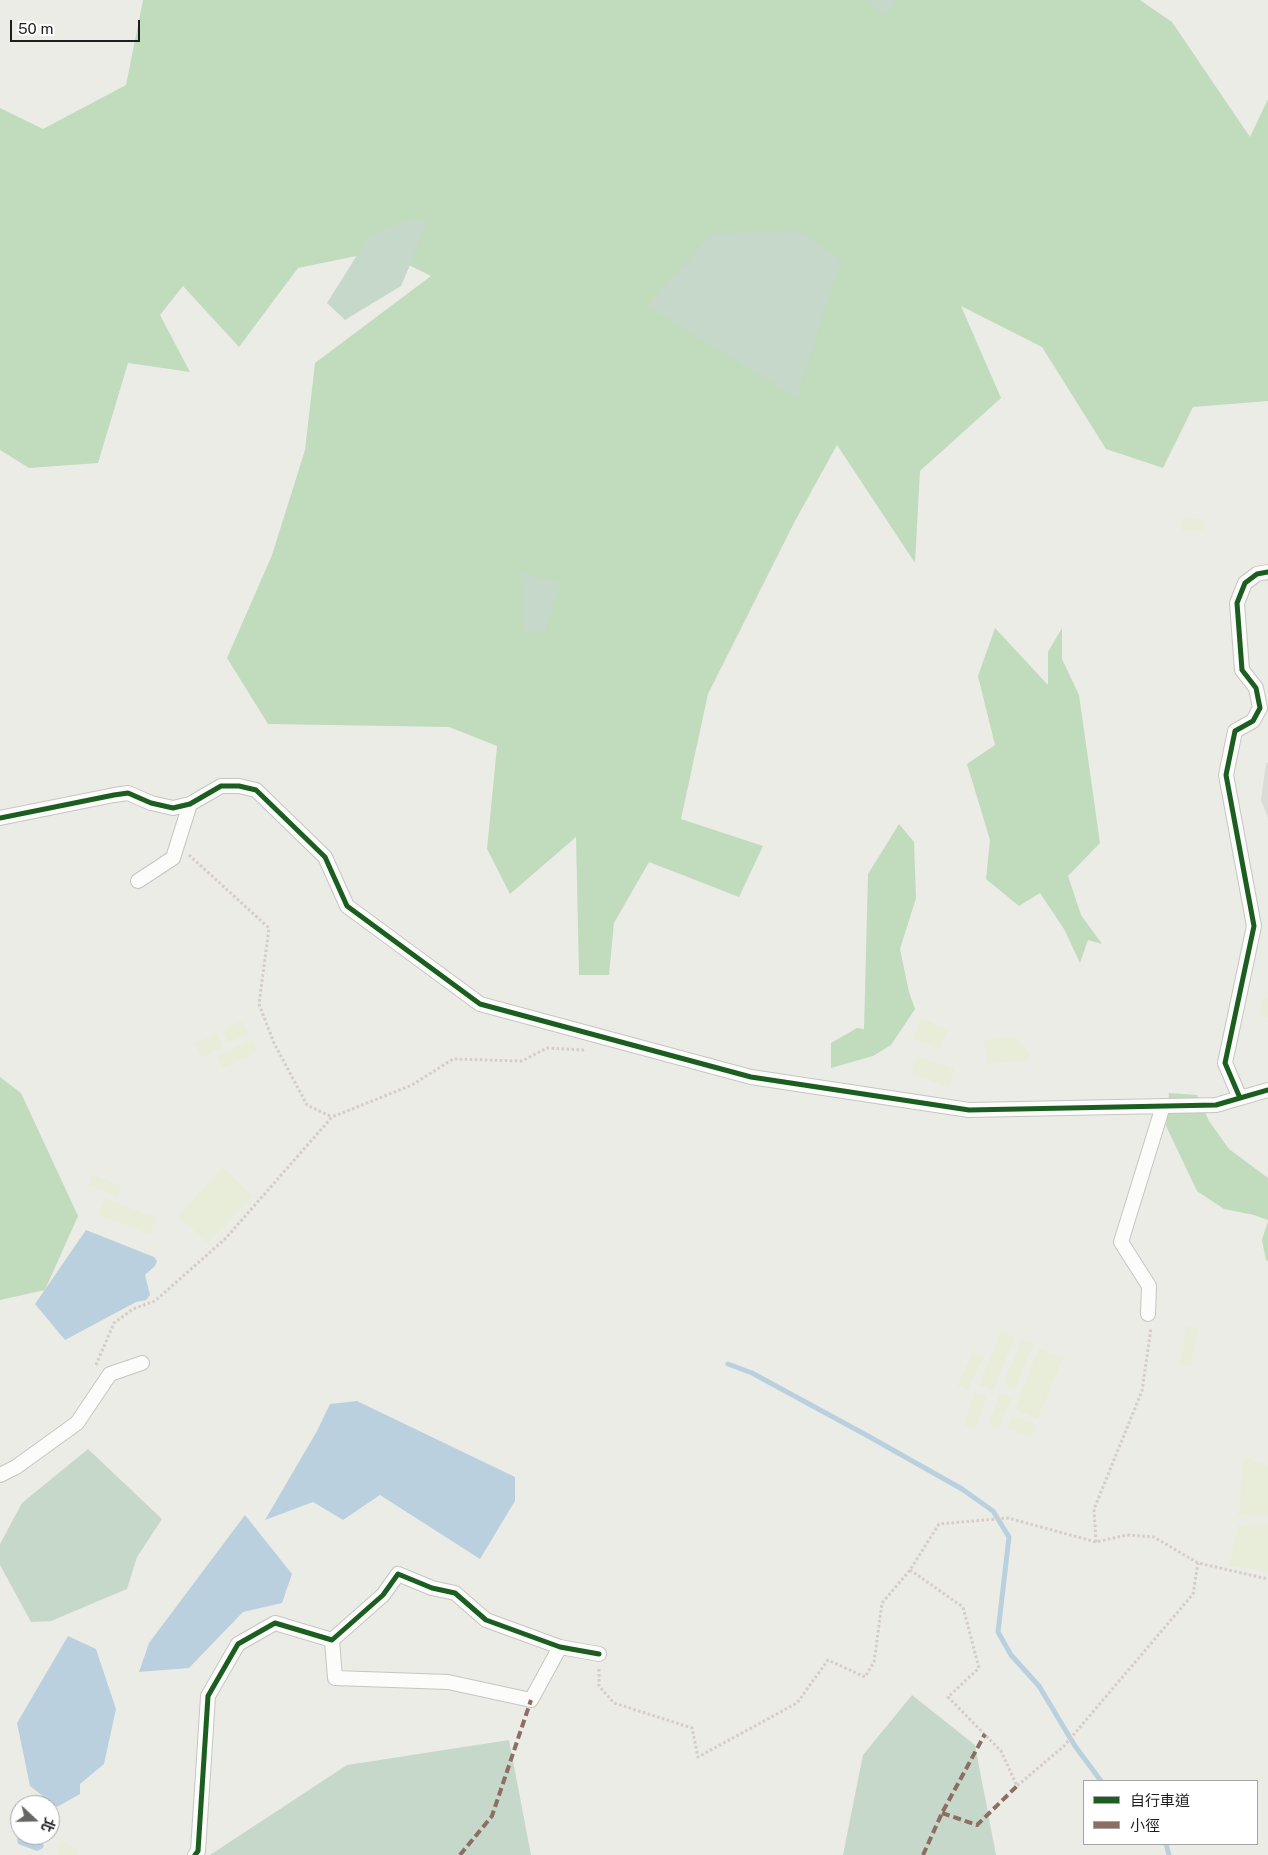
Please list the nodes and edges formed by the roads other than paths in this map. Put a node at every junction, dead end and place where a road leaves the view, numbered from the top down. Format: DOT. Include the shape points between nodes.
graph roads {
  1 [pos="1268,572"];
  2 [pos="190,804"];
  3 [pos="0,818"];
  4 [pos="138,881"];
  5 [pos="1268,1090"];
  6 [pos="1240,1098"];
  7 [pos="1163,1106"];
  8 [pos="1148,1314"];
  9 [pos="142,1363"];
  10 [pos="0,1475"];
  11 [pos="332,1640"];
  12 [pos="560,1647"];
  13 [pos="598,1654"];
  14 [pos="195,1855"];
  1 -- 6 [label="street" via="1257,574 1245,584 1237,603 1242,670 1256,688 1260,708 1253,721 1235,731 1226,775 1254,926 1225,1064"];
  2 -- 3 [label="street" via="173,808 128,794"];
  2 -- 4 [label="street" via="173,858"];
  2 -- 7 [label="street" via="222,786 256,790 325,857 347,906 480,1004 751,1077 969,1110"];
  5 -- 6 [label="street"];
  6 -- 7 [label="street" via="1216,1105"];
  7 -- 8 [label="street" via="1121,1242 1149,1286"];
  9 -- 10 [label="street" via="110,1374 77,1423"];
  11 -- 12 [label="street" via="383,1594 398,1574 432,1588 455,1592 486,1620"];
  11 -- 12 [label="street" via="335,1678 448,1682 530,1700"];
  11 -- 14 [label="street" via="275,1623 238,1644 208,1696 198,1851"];
  12 -- 13 [label="street"];
}
